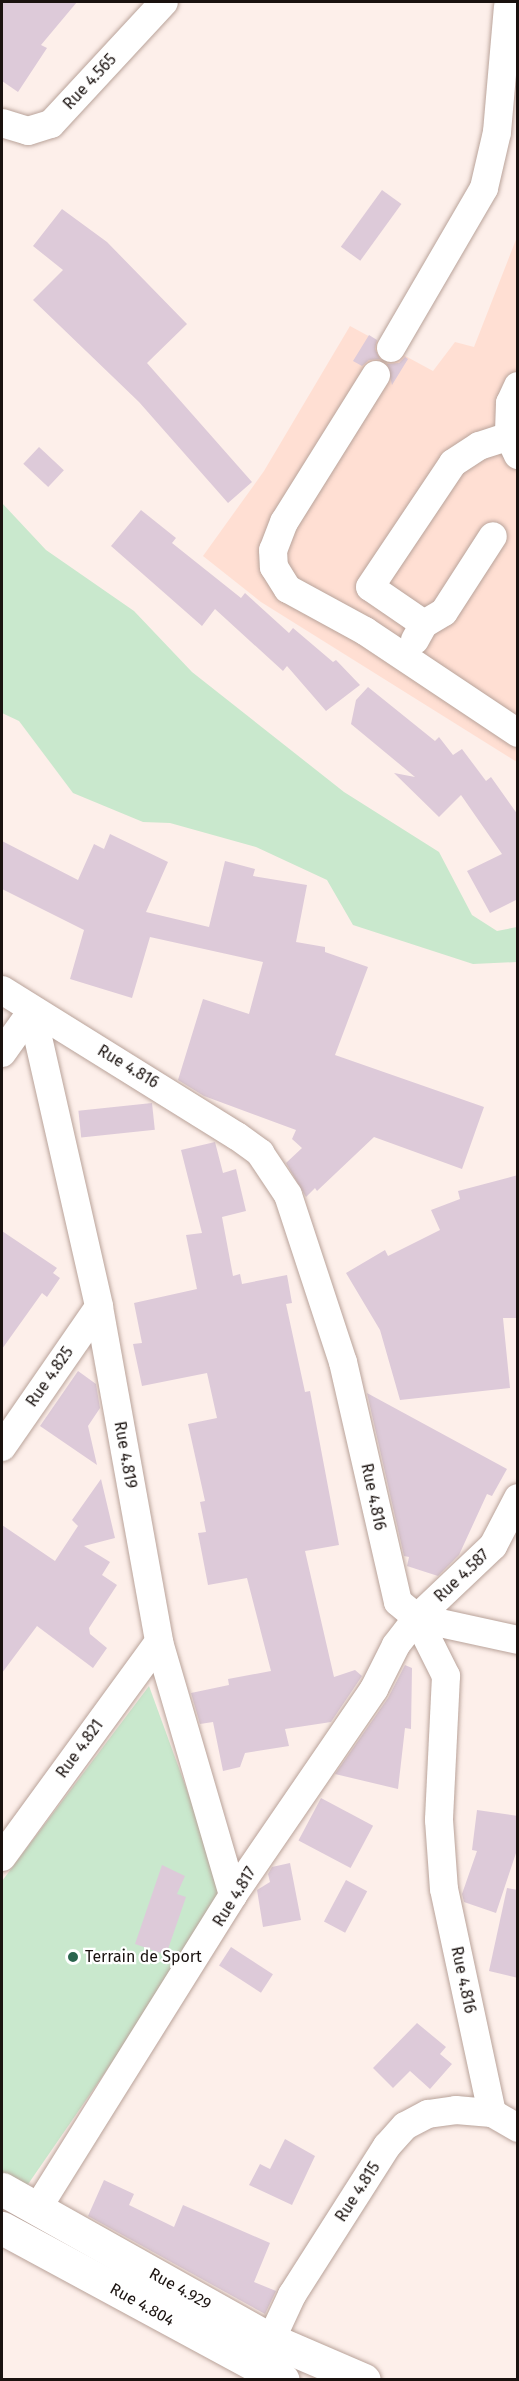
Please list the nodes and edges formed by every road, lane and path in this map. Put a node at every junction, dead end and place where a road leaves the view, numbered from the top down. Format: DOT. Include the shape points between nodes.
graph roads {
  1 [pos="165,2"];
  2 [pos="508,7"];
  3 [pos="2,123"];
  4 [pos="391,348"];
  5 [pos="376,375"];
  6 [pos="518,386"];
  7 [pos="513,445"];
  8 [pos="493,536"];
  9 [pos="424,624"];
  10 [pos="405,658"];
  11 [pos="518,733"];
  12 [pos="2,990"];
  13 [pos="32,1011"];
  14 [pos="2,1053"];
  15 [pos="99,1307"];
  16 [pos="2,1447"];
  17 [pos="518,1498"];
  18 [pos="417,1618"];
  19 [pos="518,1640"];
  20 [pos="159,1642"];
  21 [pos="2,1857"];
  22 [pos="233,1895"];
  23 [pos="492,2113"];
  24 [pos="518,2128"];
  25 [pos="2,2189"];
  26 [pos="37,2209"];
  27 [pos="2,2228"];
  28 [pos="265,2367"];
  29 [pos="364,2379"];
  1 -- 3 [label="street, Rue 4.565" via="51,124 28,131"];
  2 -- 4 [label="street" via="497,132 484,188"];
  5 -- 10 [label="street" via="284,522 273,550 274,567 288,589"];
  6 -- 7 [label="street" via="510,403"];
  7 -- 9 [label="street" via="479,446 453,463 370,587"];
  8 -- 9 [label="street" via="444,612"];
  9 -- 10 [label="street"];
  10 -- 11 [label="street"];
  12 -- 13 [label="street, Rue 4.816"];
  13 -- 14 [label="street"];
  13 -- 15 [label="street, Rue 4.819"];
  13 -- 18 [label="street, Rue 4.816" via="147,1077 237,1136 276,1173 288,1195 344,1362 399,1602"];
  15 -- 16 [label="street, Rue 4.825"];
  15 -- 20 [label="street, Rue 4.819"];
  17 -- 18 [label="street, Rue 4.587" via="493,1546"];
  18 -- 19 [label="street"];
  18 -- 22 [label="street, Rue 4.817" via="396,1645 374,1689"];
  18 -- 23 [label="street, Rue 4.816" via="446,1676 439,1820 444,1889"];
  20 -- 21 [label="street, Rue 4.821"];
  20 -- 22 [label="street, Rue 4.819"];
  22 -- 26 [label="street, Rue 4.817"];
  23 -- 24 [label="street"];
  23 -- 28 [label="street, Rue 4.815" via="456,2110 428,2114 405,2126 387,2146 304,2277"];
  25 -- 26 [label="main road, Rue 4.929"];
  26 -- 28 [label="main road, Rue 4.929"];
  27 -- 28 [label="main road, Rue 4.804"];
  28 -- 29 [label="main road, Rue 4.929"];
}
